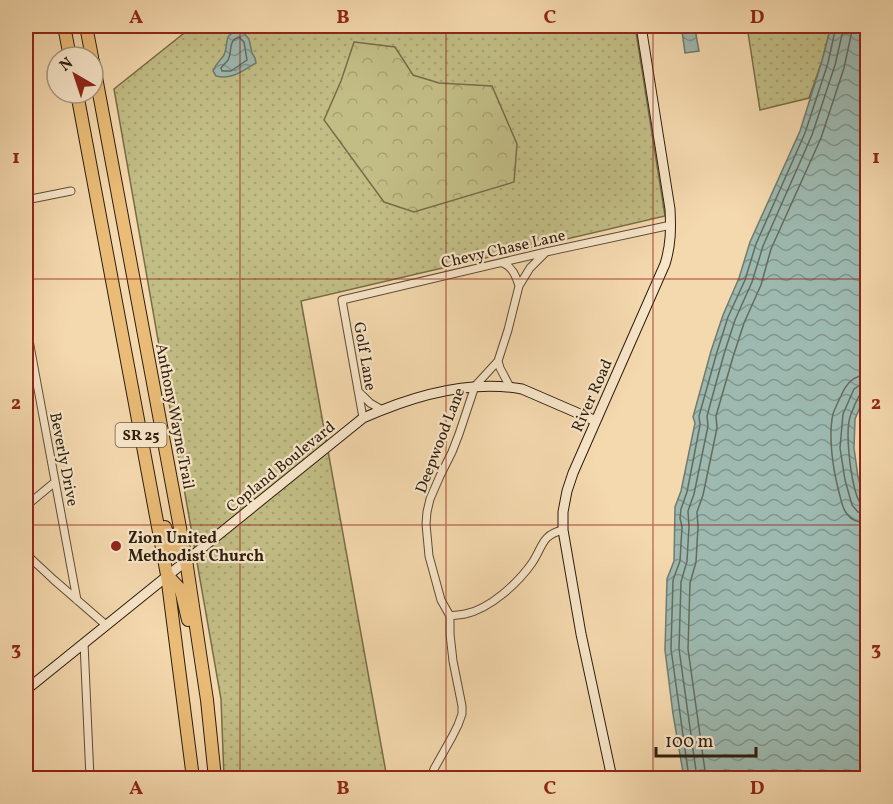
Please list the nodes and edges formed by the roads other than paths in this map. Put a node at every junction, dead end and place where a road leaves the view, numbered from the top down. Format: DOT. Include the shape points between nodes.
graph roads {
  1 [pos="64,26"];
  2 [pos="86,26"];
  3 [pos="641,26"];
  4 [pos="68,45"];
  5 [pos="90,45"];
  6 [pos="79,105"];
  7 [pos="102,105"];
  8 [pos="71,191"];
  9 [pos="26,200"];
  10 [pos="671,225"];
  11 [pos="546,252"];
  12 [pos="500,262"];
  13 [pos="519,286"];
  14 [pos="342,300"];
  15 [pos="26,324"];
  16 [pos="498,361"];
  17 [pos="475,386"];
  18 [pos="510,387"];
  19 [pos="358,391"];
  20 [pos="382,410"];
  21 [pos="363,418"];
  22 [pos="596,421"];
  23 [pos="147,464"];
  24 [pos="55,482"];
  25 [pos="26,506"];
  26 [pos="563,530"];
  27 [pos="26,554"];
  28 [pos="186,560"];
  29 [pos="167,575"];
  30 [pos="77,600"];
  31 [pos="450,616"];
  32 [pos="106,625"];
  33 [pos="84,643"];
  34 [pos="26,690"];
  35 [pos="207,700"];
  36 [pos="90,778"];
  37 [pos="193,778"];
  38 [pos="215,778"];
  39 [pos="432,778"];
  40 [pos="612,778"];
  1 -- 4 [label="highway"];
  2 -- 5 [label="highway, Anthony Wayne Trail / SR 25"];
  3 -- 10 [label="street, River Road"];
  6 -- 23 [label="highway, SR 25"];
  7 -- 28 [label="highway, Anthony Wayne Trail / SR 25"];
  8 -- 9 [label="street"];
  10 -- 11 [label="street, Chevy Chase Lane"];
  10 -- 22 [label="street, River Road" via="665,264"];
  11 -- 12 [label="street, Chevy Chase Lane"];
  11 -- 13 [label="street, Deepwood Lane"];
  12 -- 13 [label="street" via="512,270"];
  12 -- 14 [label="street, Chevy Chase Lane"];
  13 -- 16 [label="street, Deepwood Lane"];
  14 -- 19 [label="street, Golf Lane"];
  15 -- 24 [label="street, Beverly Drive"];
  16 -- 17 [label="street, Deepwood Lane"];
  16 -- 18 [label="street"];
  17 -- 18 [label="street, Copland Boulevard"];
  17 -- 20 [label="street, Copland Boulevard"];
  17 -- 31 [label="street, Deepwood Lane" via="430,500 426,524 435,580"];
  18 -- 22 [label="street, Copland Boulevard"];
  19 -- 20 [label="street"];
  19 -- 21 [label="street, Golf Lane"];
  20 -- 21 [label="street, Copland Boulevard"];
  21 -- 28 [label="street, Copland Boulevard"];
  22 -- 26 [label="street, River Road" via="567,491"];
  23 -- 28 [label="highway" via="171,546"];
  23 -- 29 [label="highway, SR 25"];
  24 -- 25 [label="street"];
  24 -- 30 [label="street, Beverly Drive"];
  26 -- 31 [label="street" via="548,536 520,578 493,602 466,614"];
  26 -- 40 [label="street, River Road"];
  27 -- 30 [label="street"];
  28 -- 29 [label="street, Copland Boulevard"];
  28 -- 35 [label="highway, Anthony Wayne Trail / SR 25"];
  29 -- 32 [label="street, Copland Boulevard"];
  29 -- 35 [label="highway" via="181,590"];
  29 -- 37 [label="highway, SR 25"];
  30 -- 32 [label="street"];
  31 -- 39 [label="street, Deepwood Lane" via="462,714"];
  32 -- 33 [label="street, Copland Boulevard"];
  33 -- 34 [label="street, Copland Boulevard"];
  33 -- 36 [label="street"];
  35 -- 38 [label="highway, Anthony Wayne Trail / SR 25"];
}
